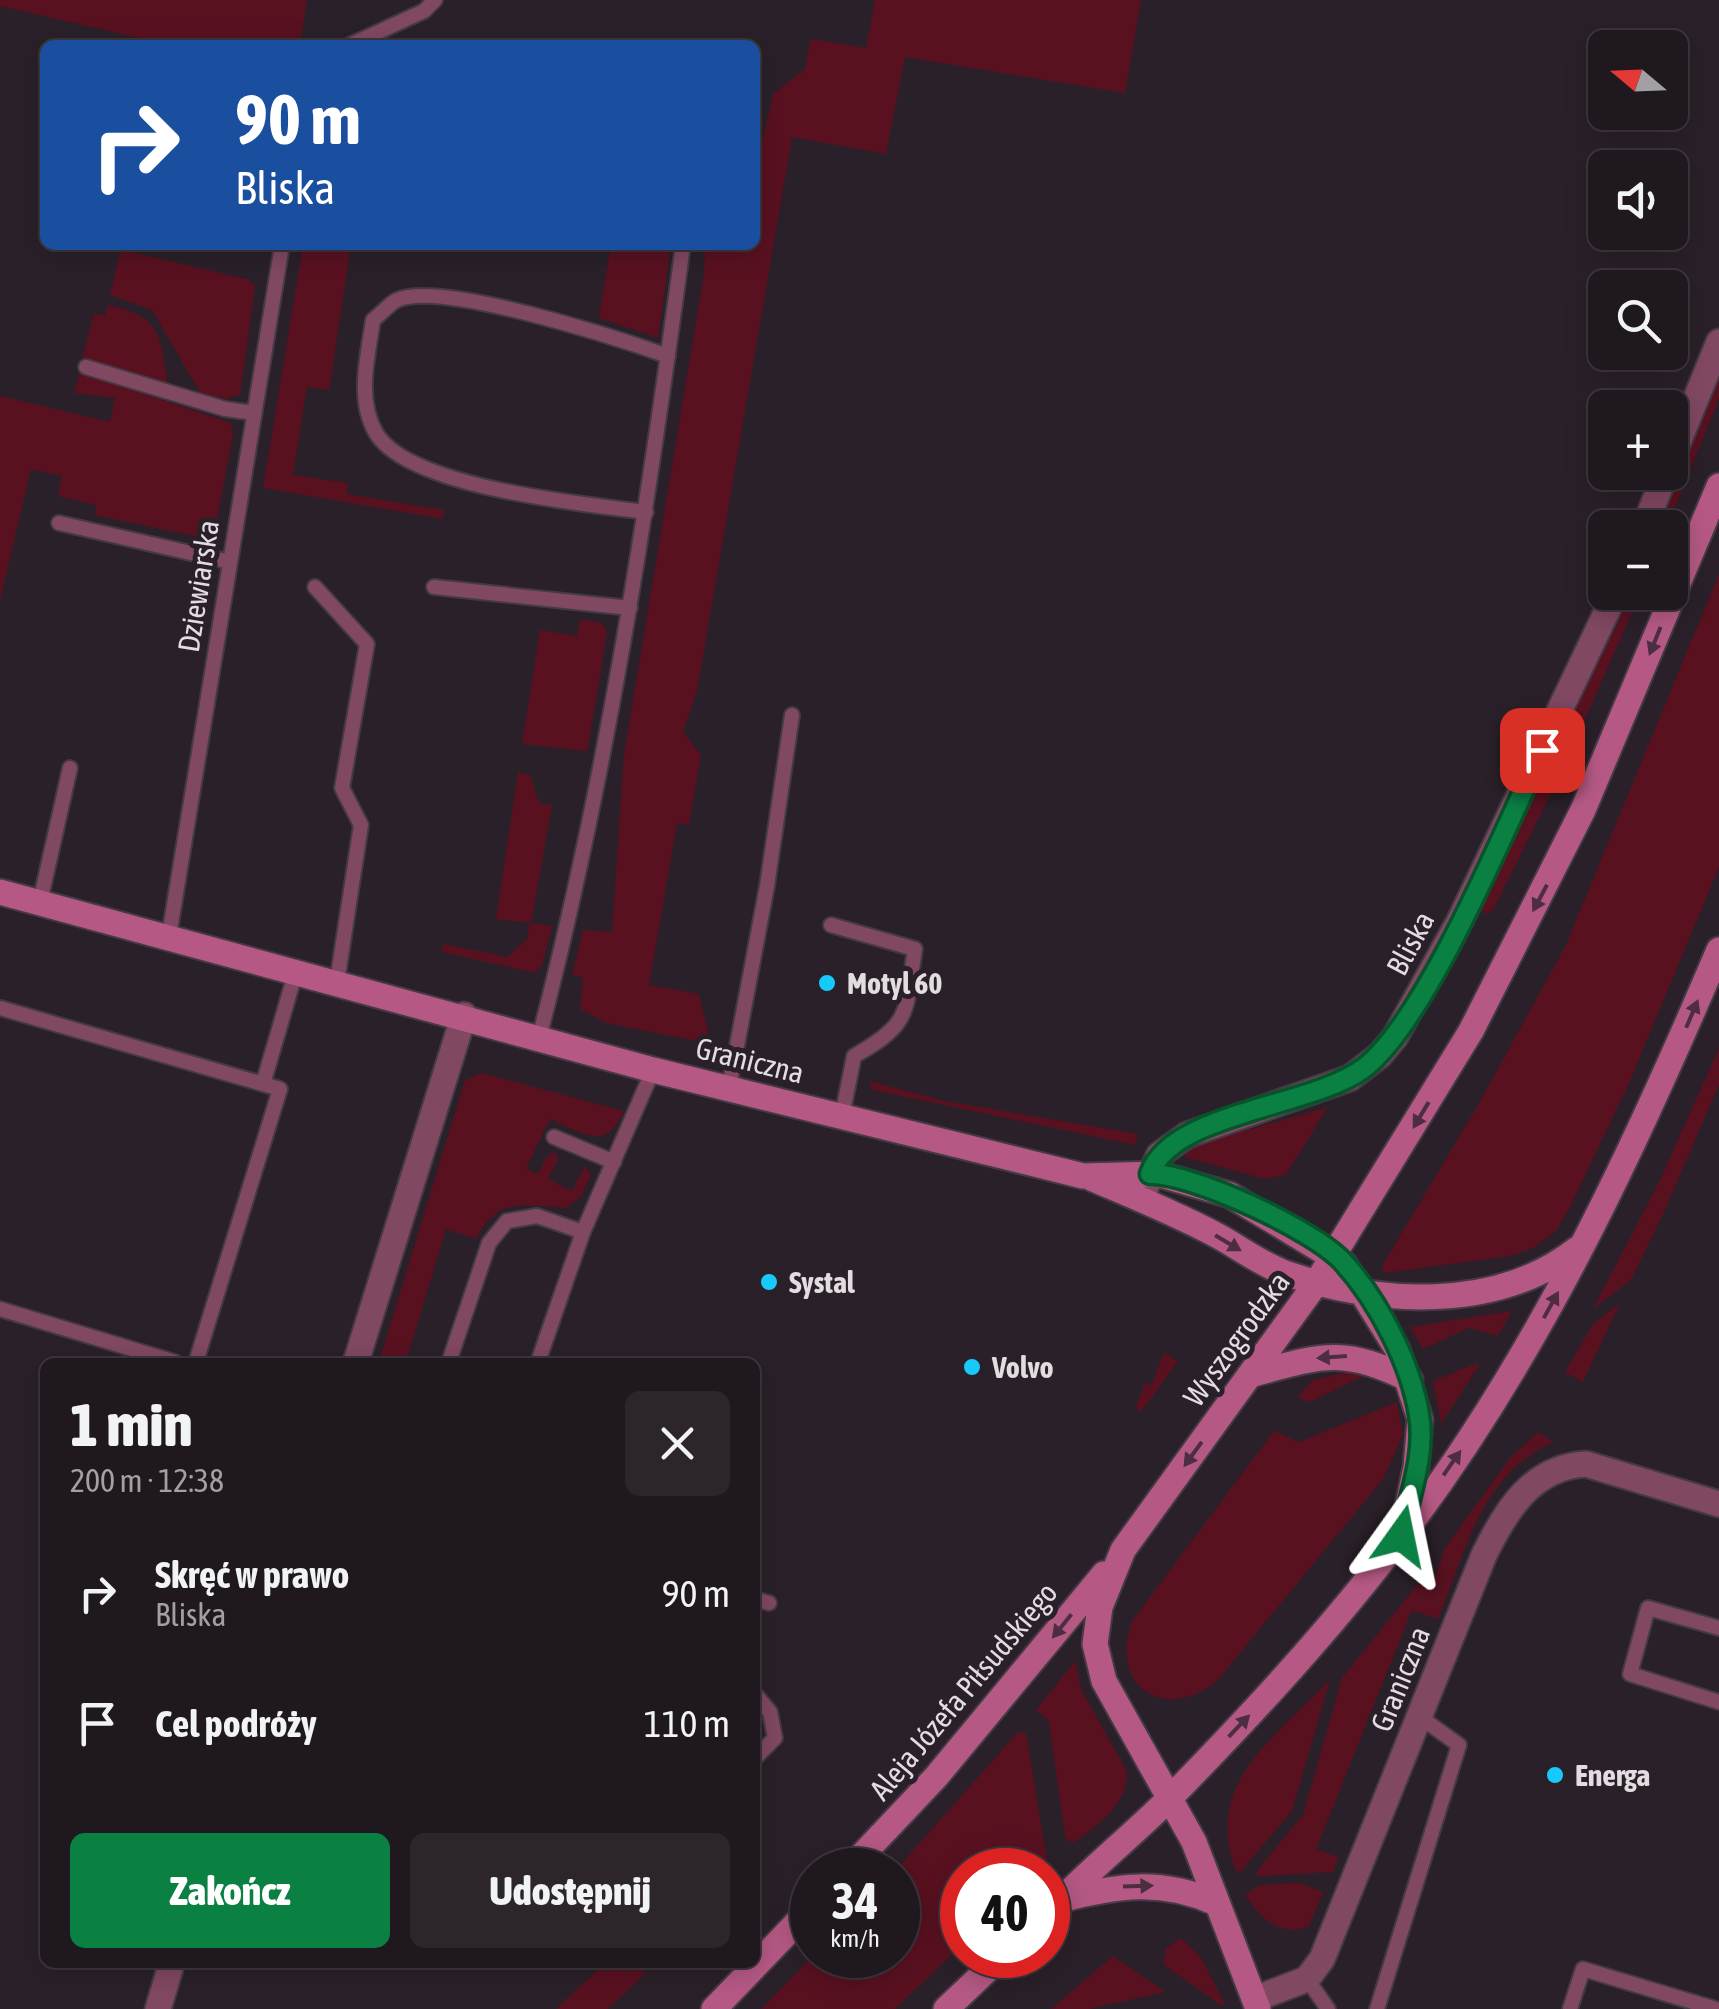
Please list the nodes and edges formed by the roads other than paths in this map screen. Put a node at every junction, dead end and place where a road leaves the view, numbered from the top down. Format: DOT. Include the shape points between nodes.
graph roads {
  1 [pos="435,0"];
  2 [pos="361,40"];
  3 [pos="281,250"];
  4 [pos="682,250"];
  5 [pos="1719,342"];
  6 [pos="668,356"];
  7 [pos="86,367"];
  8 [pos="254,413"];
  9 [pos="1688,418"];
  10 [pos="1719,486"];
  11 [pos="646,512"];
  12 [pos="59,523"];
  13 [pos="230,562"];
  14 [pos="315,587"];
  15 [pos="434,587"];
  16 [pos="630,608"];
  17 [pos="1607,610"];
  18 [pos="792,715"];
  19 [pos="70,768"];
  20 [pos="0,892"];
  21 [pos="40,902"];
  22 [pos="830,924"];
  23 [pos="170,936"];
  24 [pos="1719,950"];
  25 [pos="296,971"];
  26 [pos="337,982"];
  27 [pos="0,1008"];
  28 [pos="464,1015"];
  29 [pos="539,1038"];
  30 [pos="653,1070"];
  31 [pos="264,1084"];
  32 [pos="729,1088"];
  33 [pos="842,1116"];
  34 [pos="554,1137"];
  35 [pos="614,1162"];
  36 [pos="1150,1174"];
  37 [pos="1083,1176"];
  38 [pos="1141,1199"];
  39 [pos="584,1232"];
  40 [pos="1586,1242"];
  41 [pos="1334,1255"];
  42 [pos="1318,1282"];
  43 [pos="1364,1292"];
  44 [pos="0,1309"];
  45 [pos="162,1358"];
  46 [pos="197,1358"];
  47 [pos="357,1358"];
  48 [pos="450,1358"];
  49 [pos="539,1358"];
  50 [pos="1250,1375"];
  51 [pos="1410,1380"];
  52 [pos="1719,1504"];
  53 [pos="1401,1536"];
  54 [pos="1123,1550"];
  55 [pos="1719,1628"];
  56 [pos="760,1700"];
  57 [pos="1719,1702"];
  58 [pos="1420,1716"];
  59 [pos="760,1753"];
  60 [pos="1171,1796"];
  61 [pos="869,1848"];
  62 [pos="1070,1890"];
  63 [pos="1070,1901"];
  64 [pos="1216,1903"];
  65 [pos="790,1930"];
  66 [pos="760,1961"];
  67 [pos="170,1968"];
  68 [pos="753,1968"];
  69 [pos="979,1978"];
  70 [pos="1307,1979"];
  71 [pos="1257,2004"];
  72 [pos="158,2009"];
  73 [pos="714,2009"];
  74 [pos="946,2009"];
  75 [pos="1328,2009"];
  76 [pos="1377,2009"];
  77 [pos="1570,2009"];
  78 [pos="1716,2009"];
  1 -- 2 [label="lane"];
  3 -- 8 [label="lane, Dziewiarska"];
  4 -- 6 [label="lane"];
  5 -- 9 [label="street"];
  6 -- 11 [label="lane"];
  6 -- 11 [label="lane" via="518,312 436,296 399,299 373,320 365,374 365,404 377,435 410,465 476,485"];
  7 -- 8 [label="lane"];
  8 -- 13 [label="lane, Dziewiarska"];
  10 -- 41 [label="street, Wyszogrodzka, one-way" via="1547,885 1470,1031"];
  11 -- 16 [label="lane"];
  12 -- 13 [label="lane"];
  13 -- 23 [label="lane, Dziewiarska"];
  14 -- 26 [label="lane" via="367,644 342,788 361,825"];
  15 -- 16 [label="lane"];
  16 -- 29 [label="lane" via="591,830"];
  17 -- 36 [label="street, Bliska" via="1460,920 1380,1056 1335,1084 1187,1135 1159,1156"];
  18 -- 32 [label="lane"];
  19 -- 21 [label="lane"];
  20 -- 21 [label="street, Graniczna"];
  21 -- 23 [label="street, Graniczna"];
  22 -- 33 [label="lane" via="915,949 904,1021 854,1056"];
  23 -- 25 [label="street, Graniczna"];
  40 -- 24 [label="street, one-way"];
  25 -- 26 [label="street, Graniczna"];
  25 -- 31 [label="lane"];
  26 -- 28 [label="street, Graniczna"];
  27 -- 31 [label="lane"];
  28 -- 29 [label="street, Graniczna"];
  28 -- 47 [label="street"];
  29 -- 30 [label="street, Graniczna"];
  30 -- 32 [label="street, Graniczna"];
  30 -- 35 [label="lane"];
  31 -- 46 [label="lane" via="280,1089"];
  32 -- 33 [label="street, Graniczna"];
  33 -- 37 [label="street, Graniczna"];
  34 -- 35 [label="lane"];
  35 -- 39 [label="lane"];
  36 -- 37 [label="street, Graniczna"];
  36 -- 38 [label="street, Bliska"];
  36 -- 41 [label="street, Graniczna" via="1230,1195"];
  37 -- 38 [label="street"];
  38 -- 42 [label="street, one-way" via="1282,1272"];
  39 -- 48 [label="lane" via="536,1216 507,1221 489,1242"];
  39 -- 49 [label="lane"];
  40 -- 43 [label="street" via="1548,1270 1513,1283 1428,1296"];
  53 -- 40 [label="street, one-way" via="1502,1390"];
  41 -- 42 [label="street, Wyszogrodzka"];
  41 -- 43 [label="street, Graniczna"];
  42 -- 43 [label="street"];
  42 -- 50 [label="street, Wyszogrodzka"];
  43 -- 51 [label="street, Graniczna"];
  44 -- 45 [label="lane"];
  51 -- 50 [label="street, one-way" via="1340,1354"];
  50 -- 54 [label="street, Wyszogrodzka, one-way"];
  51 -- 53 [label="street, Graniczna" via="1419,1444"];
  52 -- 58 [label="street, Graniczna" via="1586,1464 1534,1481 1500,1524"];
  60 -- 53 [label="street, one-way" via="1272,1691"];
  54 -- 60 [label="street, Wyszogrodzka" via="1095,1627 1098,1664"];
  54 -- 61 [label="street, Aleja Józefa Piłsudskiego, one-way"];
  55 -- 57 [label="lane" via="1648,1608 1630,1674"];
  56 -- 59 [label="lane" via="775,1738"];
  58 -- 70 [label="street, Graniczna" via="1322,1959"];
  58 -- 76 [label="lane" via="1459,1745"];
  60 -- 62 [label="street"];
  60 -- 64 [label="street, Wyszogrodzka"];
  63 -- 64 [label="street, one-way" via="1132,1884 1175,1887"];
  64 -- 71 [label="street, Wyszogrodzka"];
  65 -- 66 [label="street"];
  67 -- 72 [label="street"];
  68 -- 73 [label="street"];
  69 -- 74 [label="street"];
  70 -- 71 [label="street"];
  70 -- 75 [label="lane"];
  77 -- 78 [label="lane" via="1583,1969"];
}
